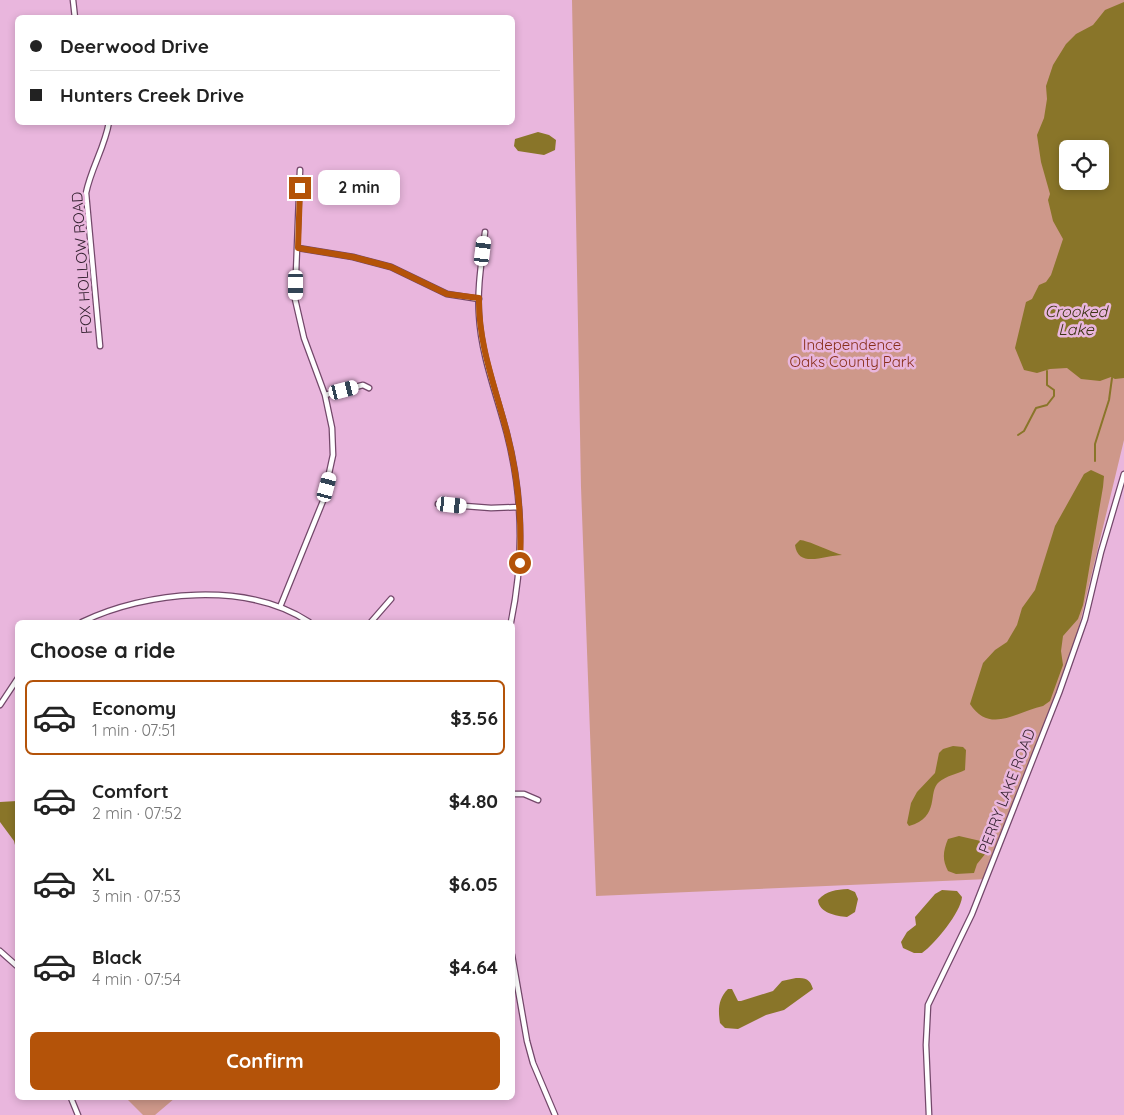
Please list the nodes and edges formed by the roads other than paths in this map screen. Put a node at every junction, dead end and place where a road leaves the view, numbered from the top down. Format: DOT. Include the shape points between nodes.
graph roads {
  1 [pos="73,0"];
  2 [pos="75,15"];
  3 [pos="109,125"];
  4 [pos="300,170"];
  5 [pos="485,232"];
  6 [pos="298,248"];
  7 [pos="479,298"];
  8 [pos="100,346"];
  9 [pos="369,388"];
  10 [pos="325,395"];
  11 [pos="1124,474"];
  12 [pos="438,504"];
  13 [pos="520,507"];
  14 [pos="391,599"];
  15 [pos="280,607"];
  16 [pos="87,620"];
  17 [pos="306,620"];
  18 [pos="373,620"];
  19 [pos="511,620"];
  20 [pos="15,682"];
  21 [pos="0,705"];
  22 [pos="515,794"];
  23 [pos="538,800"];
  24 [pos="0,950"];
  25 [pos="15,964"];
  26 [pos="515,972"];
  27 [pos="72,1100"];
  28 [pos="78,1115"];
  29 [pos="555,1115"];
  30 [pos="929,1115"];
  1 -- 2 [label="street"];
  3 -- 8 [label="street, FOX HOLLOW ROAD" via="86,193"];
  4 -- 6 [label="street"];
  5 -- 7 [label="street"];
  6 -- 7 [label="street" via="382,265 447,294"];
  6 -- 10 [label="street" via="295,299 304,338"];
  7 -- 13 [label="street" via="479,316 514,462"];
  9 -- 10 [label="street" via="363,385"];
  10 -- 15 [label="street" via="332,428 331,472 317,519"];
  11 -- 30 [label="street, PERRY LAKE ROAD" via="1085,619 1059,694 972,914 928,1005"];
  12 -- 13 [label="street"];
  13 -- 19 [label="street" via="518,576"];
  14 -- 18 [label="street"];
  15 -- 16 [label="street" via="252,598 172,597 122,606"];
  15 -- 17 [label="street"];
  20 -- 21 [label="street"];
  22 -- 23 [label="street"];
  24 -- 25 [label="street"];
  26 -- 29 [label="street" via="533,1063"];
  27 -- 28 [label="street"];
}
